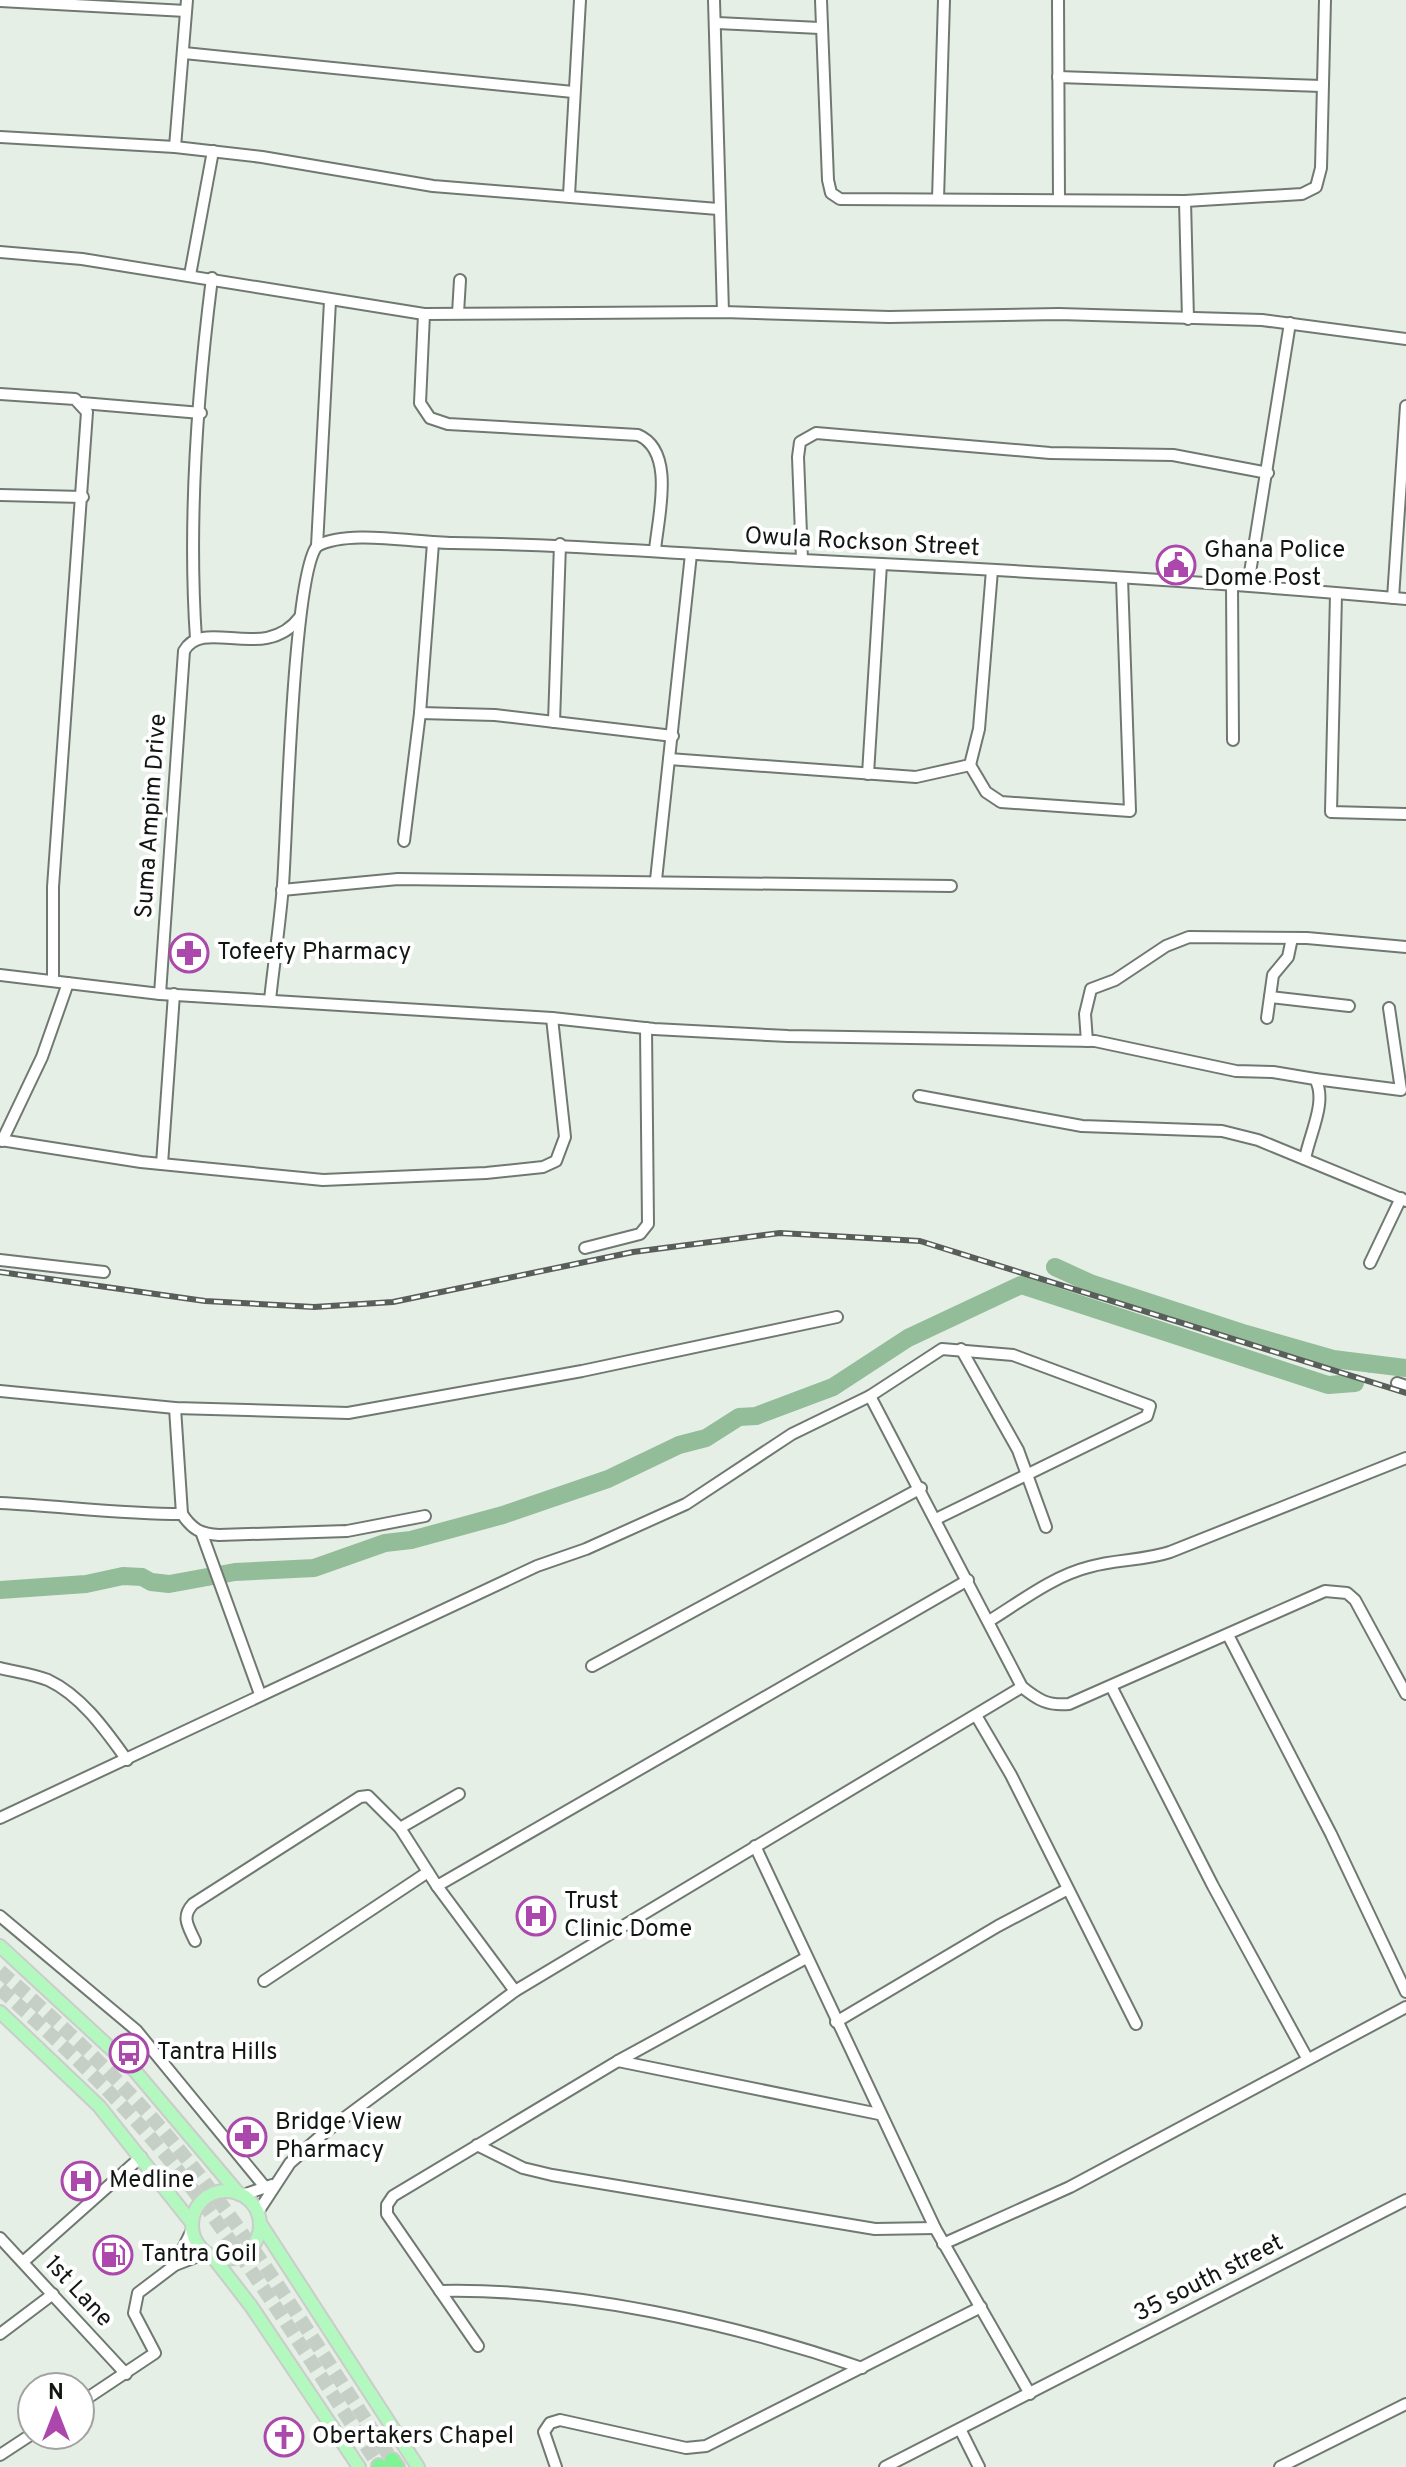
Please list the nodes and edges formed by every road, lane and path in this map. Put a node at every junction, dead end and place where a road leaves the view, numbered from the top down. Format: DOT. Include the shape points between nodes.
graph roads {
  1 [pos="580,0"];
  2 [pos="714,0"];
  3 [pos="821,0"];
  4 [pos="944,0"];
  5 [pos="1058,0"];
  6 [pos="1325,0"];
  7 [pos="0,1"];
  8 [pos="187,6"];
  9 [pos="717,23"];
  10 [pos="820,28"];
  11 [pos="184,53"];
  12 [pos="1058,77"];
  13 [pos="1322,86"];
  14 [pos="573,92"];
  15 [pos="0,137"];
  16 [pos="175,147"];
  17 [pos="213,151"];
  18 [pos="569,195"];
  19 [pos="938,199"];
  20 [pos="1059,200"];
  21 [pos="1185,201"];
  22 [pos="718,209"];
  23 [pos="0,252"];
  24 [pos="190,275"];
  25 [pos="212,278"];
  26 [pos="460,280"];
  27 [pos="330,301"];
  28 [pos="723,312"];
  29 [pos="458,313"];
  30 [pos="424,314"];
  31 [pos="1188,319"];
  32 [pos="1290,323"];
  33 [pos="1406,339"];
  34 [pos="0,394"];
  35 [pos="82,403"];
  36 [pos="1406,406"];
  37 [pos="201,413"];
  38 [pos="1268,473"];
  39 [pos="1403,483"];
  40 [pos="0,495"];
  41 [pos="83,497"];
  42 [pos="433,543"];
  43 [pos="560,544"];
  44 [pos="317,546"];
  45 [pos="655,550"];
  46 [pos="691,554"];
  47 [pos="802,560"];
  48 [pos="881,564"];
  49 [pos="992,570"];
  50 [pos="1122,578"];
  51 [pos="1232,584"];
  52 [pos="1248,585"];
  53 [pos="1336,594"];
  54 [pos="1393,598"];
  55 [pos="1406,599"];
  56 [pos="301,615"];
  57 [pos="192,641"];
  58 [pos="420,713"];
  59 [pos="554,722"];
  60 [pos="673,736"];
  61 [pos="1233,740"];
  62 [pos="669,759"];
  63 [pos="970,765"];
  64 [pos="868,774"];
  65 [pos="1406,814"];
  66 [pos="404,841"];
  67 [pos="656,880"];
  68 [pos="951,886"];
  69 [pos="282,890"];
  70 [pos="1292,938"];
  71 [pos="1406,947"];
  72 [pos="0,975"];
  73 [pos="53,981"];
  74 [pos="68,983"];
  75 [pos="160,994"];
  76 [pos="174,994"];
  77 [pos="1270,997"];
  78 [pos="270,1000"];
  79 [pos="1349,1006"];
  80 [pos="1389,1008"];
  81 [pos="552,1018"];
  82 [pos="1267,1018"];
  83 [pos="646,1028"];
  84 [pos="1087,1041"];
  85 [pos="1315,1079"];
  86 [pos="919,1096"];
  87 [pos="1,1140"];
  88 [pos="1305,1159"];
  89 [pos="162,1164"];
  90 [pos="1403,1200"];
  91 [pos="585,1248"];
  92 [pos="0,1260"];
  93 [pos="1370,1263"];
  94 [pos="104,1272"];
  95 [pos="837,1317"];
  96 [pos="961,1349"];
  97 [pos="0,1391"];
  98 [pos="870,1396"];
  99 [pos="175,1408"];
  100 [pos="1406,1458"];
  101 [pos="1029,1474"];
  102 [pos="921,1488"];
  103 [pos="0,1503"];
  104 [pos="182,1514"];
  105 [pos="425,1516"];
  106 [pos="936,1519"];
  107 [pos="1046,1527"];
  108 [pos="202,1534"];
  109 [pos="968,1580"];
  110 [pos="989,1621"];
  111 [pos="1228,1635"];
  112 [pos="592,1666"];
  113 [pos="0,1668"];
  114 [pos="1022,1687"];
  115 [pos="1112,1688"];
  116 [pos="260,1694"];
  117 [pos="1406,1694"];
  118 [pos="977,1717"];
  119 [pos="127,1760"];
  120 [pos="459,1794"];
  121 [pos="3,1813"];
  122 [pos="400,1828"];
  123 [pos="755,1846"];
  124 [pos="428,1872"];
  125 [pos="437,1886"];
  126 [pos="1066,1890"];
  127 [pos="0,1916"];
  128 [pos="195,1941"];
  129 [pos="0,1946"];
  130 [pos="806,1958"];
  131 [pos="264,1981"];
  132 [pos="515,1991"];
  133 [pos="1406,1992"];
  134 [pos="1406,2007"];
  135 [pos="0,2012"];
  136 [pos="836,2022"];
  137 [pos="1136,2024"];
  138 [pos="1307,2058"];
  139 [pos="618,2061"];
  140 [pos="879,2114"];
  141 [pos="477,2145"];
  142 [pos="141,2157"];
  143 [pos="269,2187"];
  144 [pos="241,2195"];
  145 [pos="1406,2200"];
  146 [pos="259,2218"];
  147 [pos="192,2227"];
  148 [pos="935,2228"];
  149 [pos="0,2238"];
  150 [pos="943,2244"];
  151 [pos="210,2255"];
  152 [pos="23,2262"];
  153 [pos="175,2265"];
  154 [pos="440,2291"];
  155 [pos="53,2294"];
  156 [pos="981,2307"];
  157 [pos="0,2334"];
  158 [pos="478,2346"];
  159 [pos="862,2368"];
  160 [pos="126,2374"];
  161 [pos="96,2393"];
  162 [pos="1030,2394"];
  163 [pos="1406,2404"];
  164 [pos="960,2429"];
  165 [pos="359,2467"];
  166 [pos="418,2467"];
  167 [pos="556,2467"];
  168 [pos="885,2467"];
  169 [pos="979,2467"];
  170 [pos="1280,2467"];
  1 -- 14 [label="street"];
  2 -- 9 [label="street"];
  3 -- 10 [label="street"];
  4 -- 19 [label="street"];
  5 -- 12 [label="street"];
  6 -- 13 [label="street"];
  7 -- 8 [label="street"];
  8 -- 11 [label="street"];
  9 -- 10 [label="street"];
  9 -- 22 [label="street"];
  10 -- 19 [label="street" via="831,193 840,199"];
  11 -- 14 [label="street"];
  11 -- 16 [label="street"];
  12 -- 13 [label="street"];
  12 -- 20 [label="street"];
  13 -- 21 [label="street" via="1316,187 1302,194"];
  14 -- 18 [label="street"];
  15 -- 16 [label="street"];
  16 -- 17 [label="street"];
  17 -- 18 [label="street" via="433,186"];
  17 -- 24 [label="street"];
  18 -- 22 [label="street"];
  19 -- 20 [label="street"];
  20 -- 21 [label="street"];
  21 -- 31 [label="street"];
  22 -- 28 [label="street"];
  23 -- 24 [label="street"];
  24 -- 25 [label="street"];
  25 -- 27 [label="street"];
  25 -- 37 [label="street, Suma Ampim Drive"];
  26 -- 29 [label="street"];
  27 -- 30 [label="street"];
  27 -- 44 [label="street"];
  28 -- 29 [label="street"];
  28 -- 31 [label="street"];
  29 -- 30 [label="street"];
  30 -- 45 [label="street" via="420,403 430,418 448,424 648,439 660,460"];
  31 -- 32 [label="street"];
  32 -- 33 [label="street"];
  32 -- 38 [label="street"];
  34 -- 35 [label="street"];
  35 -- 37 [label="street"];
  35 -- 41 [label="street" via="87,421"];
  36 -- 39 [label="street"];
  37 -- 57 [label="street, Suma Ampim Drive"];
  38 -- 47 [label="street" via="1173,455 1050,453 816,433 800,442 798,457"];
  38 -- 52 [label="street"];
  39 -- 54 [label="street"];
  40 -- 41 [label="street"];
  41 -- 73 [label="street" via="56,843"];
  42 -- 43 [label="street, Owula Rockson Street"];
  42 -- 44 [label="street, Owula Rockson Street" via="332,538"];
  42 -- 58 [label="street"];
  43 -- 45 [label="street, Owula Rockson Street"];
  43 -- 59 [label="street"];
  44 -- 56 [label="street" via="307,564"];
  45 -- 46 [label="street, Owula Rockson Street"];
  46 -- 47 [label="street, Owula Rockson Street"];
  46 -- 60 [label="street"];
  47 -- 48 [label="street, Owula Rockson Street"];
  48 -- 49 [label="street, Owula Rockson Street"];
  48 -- 64 [label="street"];
  49 -- 50 [label="street, Owula Rockson Street"];
  49 -- 63 [label="street" via="979,729"];
  50 -- 51 [label="street, Owula Rockson Street"];
  50 -- 63 [label="street" via="1130,811 1001,802 986,792"];
  51 -- 52 [label="street, Owula Rockson Street"];
  51 -- 61 [label="street"];
  52 -- 53 [label="street, Owula Rockson Street"];
  53 -- 54 [label="street, Owula Rockson Street"];
  53 -- 65 [label="street" via="1331,812"];
  54 -- 55 [label="street, Owula Rockson Street"];
  56 -- 57 [label="street" via="274,639"];
  56 -- 69 [label="street"];
  57 -- 75 [label="street, Suma Ampim Drive" via="184,651"];
  58 -- 59 [label="street"];
  58 -- 66 [label="street"];
  59 -- 60 [label="street"];
  60 -- 62 [label="street"];
  62 -- 64 [label="street"];
  62 -- 67 [label="street"];
  63 -- 64 [label="street" via="916,777"];
  67 -- 68 [label="street"];
  67 -- 69 [label="street" via="398,879"];
  69 -- 78 [label="street"];
  70 -- 71 [label="street"];
  70 -- 77 [label="street" via="1288,957 1273,975"];
  70 -- 84 [label="street" via="1189,937 1166,946 1115,980 1091,989 1085,1014"];
  72 -- 73 [label="street"];
  73 -- 74 [label="street"];
  74 -- 75 [label="street"];
  74 -- 87 [label="street" via="42,1057"];
  75 -- 76 [label="street"];
  76 -- 78 [label="street"];
  76 -- 89 [label="street"];
  77 -- 79 [label="street"];
  77 -- 82 [label="street"];
  78 -- 81 [label="street"];
  80 -- 85 [label="street" via="1401,1090"];
  81 -- 83 [label="street"];
  81 -- 89 [label="street" via="565,1137 556,1161 543,1167 323,1180"];
  83 -- 84 [label="street"];
  83 -- 91 [label="street" via="648,1224 640,1234"];
  84 -- 85 [label="street" via="1236,1071"];
  85 -- 88 [label="street" via="1319,1103"];
  86 -- 88 [label="street" via="1082,1126 1222,1131"];
  87 -- 89 [label="street"];
  88 -- 90 [label="street"];
  90 -- 93 [label="street"];
  92 -- 94 [label="street"];
  95 -- 99 [label="street" via="395,1408 348,1413"];
  96 -- 98 [label="street" via="942,1349"];
  96 -- 101 [label="street"];
  96 -- 101 [label="street" via="1013,1355 1150,1406 1147,1416"];
  97 -- 99 [label="street"];
  98 -- 102 [label="street"];
  98 -- 116 [label="street" via="792,1434 686,1504 537,1566"];
  99 -- 104 [label="street"];
  100 -- 110 [label="street" via="1170,1552 1069,1573"];
  101 -- 106 [label="street"];
  101 -- 107 [label="street"];
  102 -- 106 [label="street"];
  102 -- 112 [label="street"];
  103 -- 104 [label="street" via="107,1514"];
  104 -- 108 [label="street"];
  105 -- 108 [label="street" via="347,1531"];
  106 -- 109 [label="street"];
  108 -- 116 [label="street"];
  109 -- 110 [label="street"];
  109 -- 125 [label="street"];
  110 -- 114 [label="street"];
  111 -- 115 [label="street"];
  111 -- 117 [label="street" via="1325,1591 1347,1593 1365,1615"];
  111 -- 133 [label="street"];
  113 -- 119 [label="street" via="38,1676 66,1692 101,1725"];
  114 -- 115 [label="street" via="1053,1706"];
  114 -- 118 [label="street"];
  115 -- 138 [label="street"];
  116 -- 119 [label="street"];
  118 -- 123 [label="street"];
  118 -- 126 [label="street"];
  119 -- 121 [label="street"];
  120 -- 122 [label="street"];
  122 -- 124 [label="street"];
  122 -- 128 [label="street" via="373,1800 360,1797 193,1904 186,1921"];
  123 -- 130 [label="street"];
  123 -- 132 [label="street"];
  124 -- 125 [label="street"];
  124 -- 131 [label="street"];
  125 -- 132 [label="street"];
  126 -- 136 [label="street"];
  126 -- 137 [label="street"];
  127 -- 143 [label="street" via="136,2030"];
  129 -- 144 [label="main road" via="135,2071"];
  130 -- 136 [label="street"];
  130 -- 139 [label="street"];
  132 -- 143 [label="street" via="324,2133"];
  134 -- 138 [label="street"];
  135 -- 142 [label="main road" via="99,2106"];
  136 -- 140 [label="street"];
  138 -- 150 [label="street" via="1070,2187"];
  139 -- 140 [label="street"];
  139 -- 141 [label="street"];
  140 -- 148 [label="street"];
  141 -- 148 [label="street" via="523,2168 552,2175 875,2229"];
  141 -- 154 [label="street" via="393,2196 387,2205 387,2214"];
  142 -- 147 [label="main road"];
  142 -- 152 [label="street"];
  143 -- 144 [label="street"];
  143 -- 146 [label="street"];
  144 -- 146 [label="main road"];
  144 -- 147 [label="main road" via="220,2192 207,2197 198,2206"];
  145 -- 162 [label="street, 35 south street"];
  146 -- 151 [label="main road" via="251,2249 230,2259"];
  146 -- 166 [label="main road"];
  147 -- 151 [label="main road"];
  147 -- 153 [label="street"];
  148 -- 150 [label="street"];
  149 -- 152 [label="street, 1st Lane"];
  150 -- 156 [label="street"];
  151 -- 153 [label="street"];
  151 -- 165 [label="main road" via="251,2306"];
  152 -- 155 [label="street, 1st Lane"];
  153 -- 160 [label="street" via="138,2293 137,2322 155,2353"];
  154 -- 158 [label="street"];
  154 -- 159 [label="street" via="631,2309 773,2340"];
  155 -- 157 [label="street"];
  155 -- 160 [label="street, 1st Lane"];
  156 -- 159 [label="street"];
  156 -- 162 [label="street"];
  159 -- 167 [label="street" via="706,2446 686,2448 560,2420 550,2423 545,2443"];
  160 -- 161 [label="street"];
  162 -- 164 [label="street, 35 south street"];
  163 -- 170 [label="street"];
  164 -- 168 [label="street, 35 south street"];
  164 -- 169 [label="street"];
}
